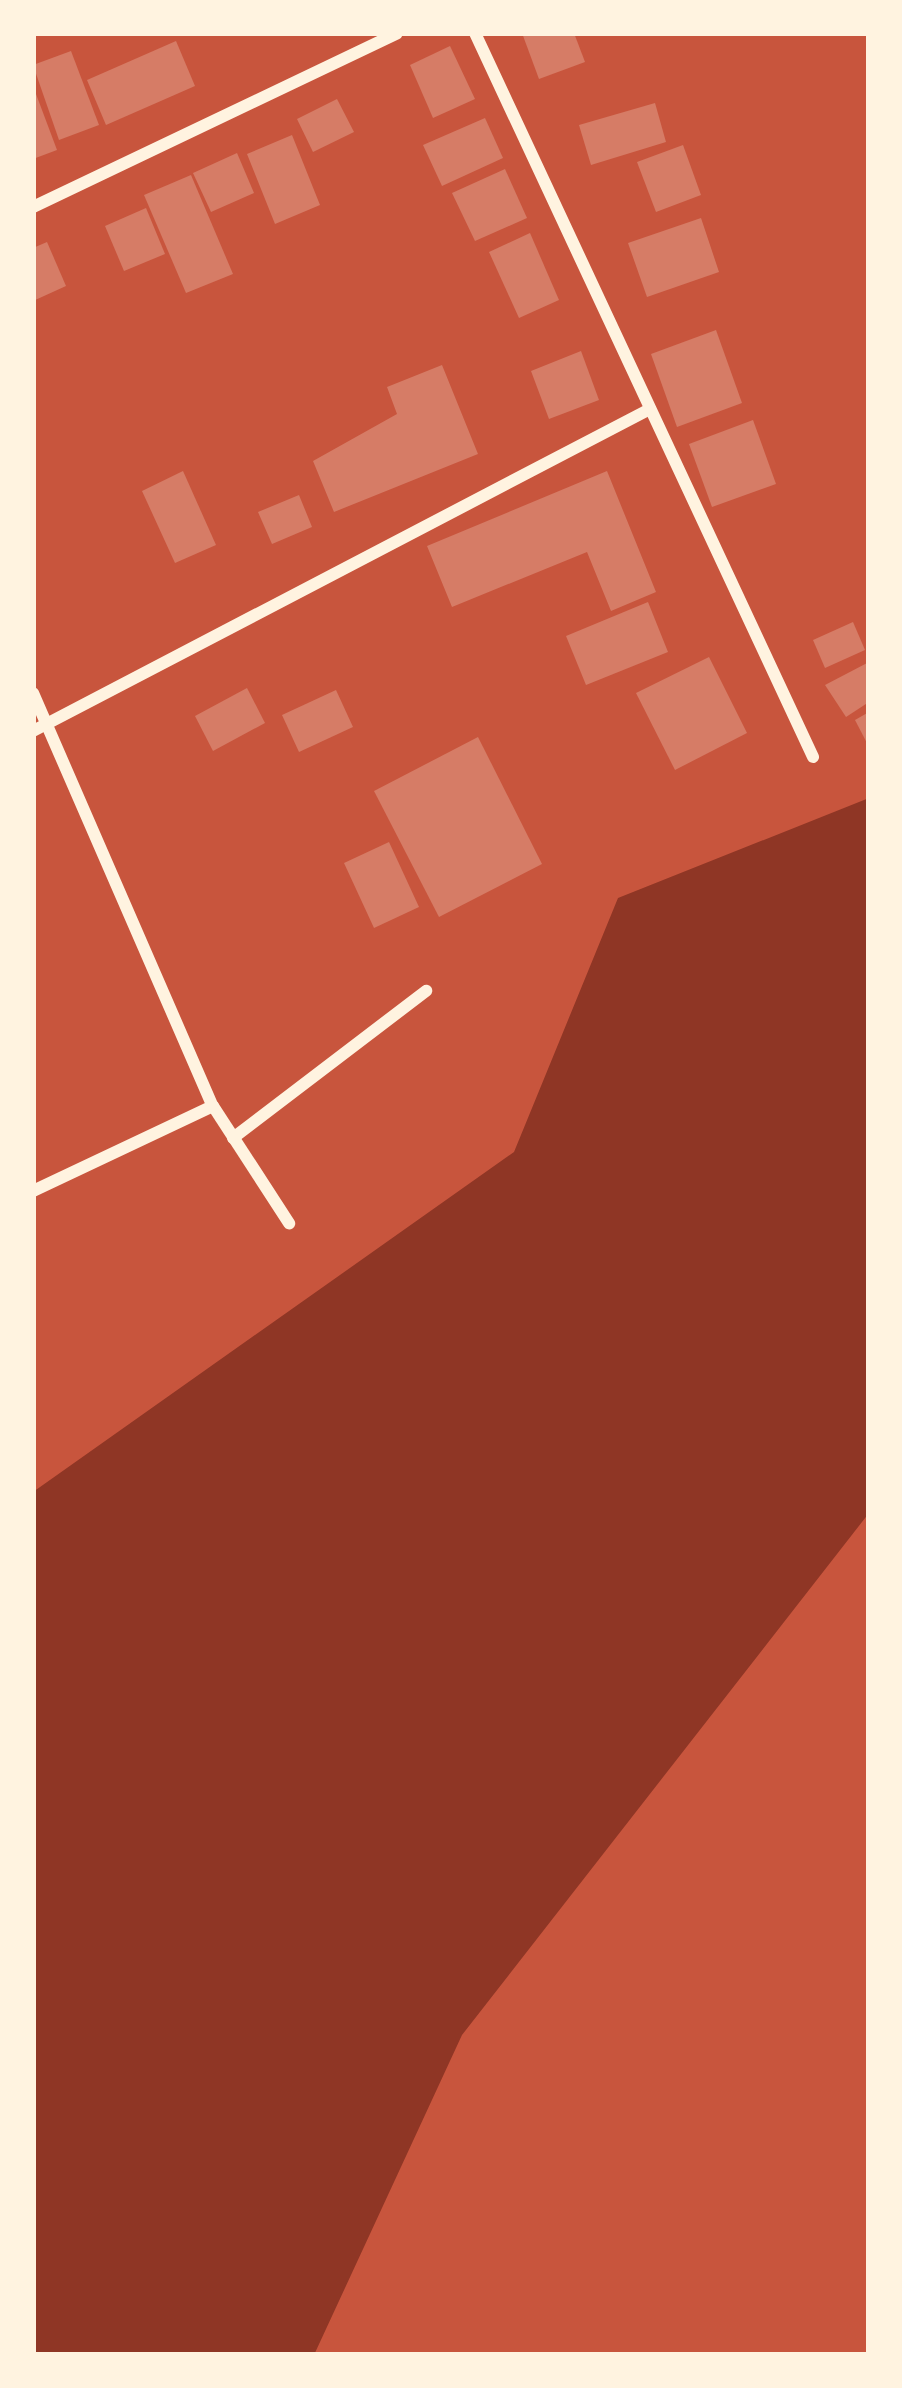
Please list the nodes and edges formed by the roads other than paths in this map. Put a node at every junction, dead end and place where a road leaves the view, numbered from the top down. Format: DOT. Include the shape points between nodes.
graph roads {
  1 [pos="397,33"];
  2 [pos="475,33"];
  3 [pos="33,207"];
  4 [pos="650,409"];
  5 [pos="33,693"];
  6 [pos="47,724"];
  7 [pos="33,731"];
  8 [pos="813,757"];
  9 [pos="426,991"];
  10 [pos="213,1106"];
  11 [pos="233,1138"];
  12 [pos="33,1192"];
  13 [pos="289,1223"];
  1 -- 3 [label="street"];
  2 -- 4 [label="street"];
  4 -- 6 [label="street"];
  4 -- 8 [label="street"];
  5 -- 6 [label="street"];
  6 -- 7 [label="street"];
  6 -- 10 [label="street"];
  9 -- 11 [label="street"];
  10 -- 11 [label="street"];
  10 -- 12 [label="street"];
  11 -- 13 [label="street"];
}
